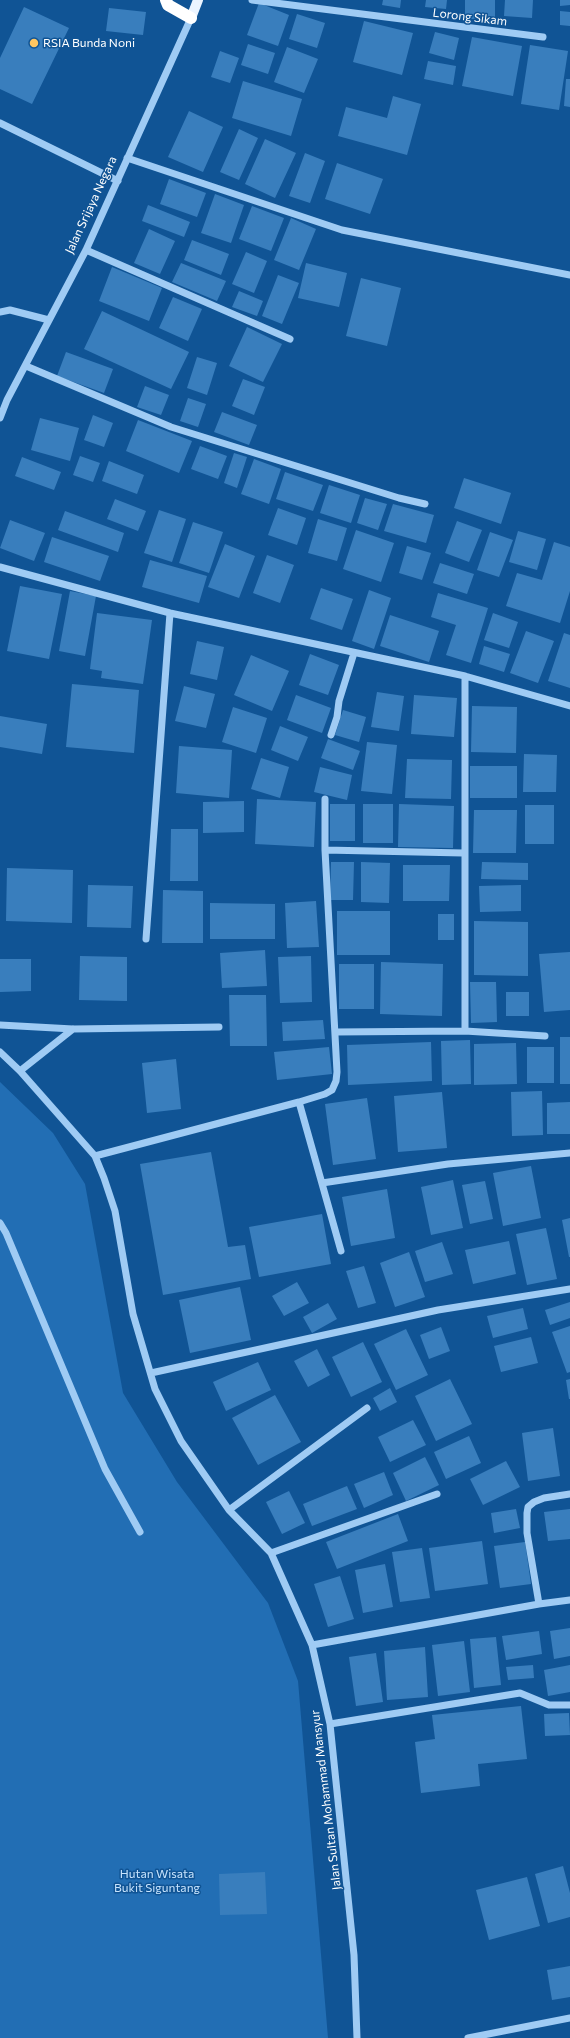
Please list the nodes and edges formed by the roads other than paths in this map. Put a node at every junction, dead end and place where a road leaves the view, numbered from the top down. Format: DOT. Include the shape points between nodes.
graph roads {
  1 [pos="166,0"];
  2 [pos="198,0"];
  3 [pos="252,0"];
  4 [pos="191,18"];
  5 [pos="543,37"];
  6 [pos="0,123"];
  7 [pos="127,158"];
  8 [pos="118,181"];
  9 [pos="86,250"];
  10 [pos="570,275"];
  11 [pos="0,312"];
  12 [pos="49,320"];
  13 [pos="290,340"];
  14 [pos="26,366"];
  15 [pos="0,418"];
  16 [pos="425,504"];
  17 [pos="0,567"];
  18 [pos="170,613"];
  19 [pos="354,653"];
  20 [pos="464,676"];
  21 [pos="570,706"];
  22 [pos="331,735"];
  23 [pos="325,799"];
  24 [pos="325,850"];
  25 [pos="463,853"];
  26 [pos="146,939"];
  27 [pos="0,1025"];
  28 [pos="219,1028"];
  29 [pos="73,1029"];
  30 [pos="335,1032"];
  31 [pos="465,1032"];
  32 [pos="545,1036"];
  33 [pos="0,1052"];
  34 [pos="20,1071"];
  35 [pos="299,1102"];
  36 [pos="570,1153"];
  37 [pos="94,1156"];
  38 [pos="322,1183"];
  39 [pos="0,1223"];
  40 [pos="341,1251"];
  41 [pos="570,1289"];
  42 [pos="151,1374"];
  43 [pos="367,1408"];
  44 [pos="437,1494"];
  45 [pos="570,1494"];
  46 [pos="229,1510"];
  47 [pos="140,1532"];
  48 [pos="271,1554"];
  49 [pos="570,1600"];
  50 [pos="539,1604"];
  51 [pos="312,1645"];
  52 [pos="570,1705"];
  53 [pos="330,1724"];
  54 [pos="570,2018"];
  55 [pos="357,2038"];
  56 [pos="468,2038"];
  1 -- 4 [label="highway" via="168,5"];
  2 -- 4 [label="main road, Jalan Srijaya Negara"];
  3 -- 5 [label="street, Lorong Sikam"];
  4 -- 7 [label="street, Jalan Srijaya Negara"];
  6 -- 8 [label="street"];
  7 -- 8 [label="street, Jalan Srijaya Negara"];
  7 -- 10 [label="street" via="342,230"];
  8 -- 9 [label="street, Jalan Srijaya Negara"];
  9 -- 12 [label="street, Jalan Srijaya Negara"];
  9 -- 13 [label="street"];
  11 -- 12 [label="street" via="10,310"];
  12 -- 14 [label="street, Jalan Srijaya Negara"];
  14 -- 15 [label="street, Jalan Srijaya Negara"];
  14 -- 16 [label="street" via="171,427"];
  17 -- 18 [label="street"];
  18 -- 19 [label="street"];
  18 -- 26 [label="street"];
  19 -- 20 [label="street"];
  19 -- 22 [label="street"];
  20 -- 21 [label="street"];
  20 -- 25 [label="street"];
  23 -- 24 [label="street"];
  24 -- 25 [label="street"];
  24 -- 30 [label="street"];
  25 -- 31 [label="street"];
  27 -- 29 [label="street"];
  28 -- 29 [label="street"];
  29 -- 34 [label="street"];
  30 -- 31 [label="street"];
  30 -- 35 [label="street" via="338,1072 332,1090"];
  31 -- 32 [label="street"];
  33 -- 34 [label="street, Jalan Sultan Mohammad Mansyur"];
  34 -- 37 [label="street, Jalan Sultan Mohammad Mansyur"];
  35 -- 37 [label="street"];
  35 -- 38 [label="street"];
  36 -- 38 [label="street" via="448,1164"];
  37 -- 42 [label="street, Jalan Sultan Mohammad Mansyur" via="115,1211 133,1314"];
  38 -- 40 [label="street"];
  39 -- 47 [label="street" via="105,1469"];
  41 -- 42 [label="street" via="438,1310"];
  42 -- 46 [label="street, Jalan Sultan Mohammad Mansyur" via="155,1389 181,1441"];
  43 -- 46 [label="street"];
  44 -- 48 [label="street"];
  45 -- 50 [label="street" via="544,1498 528,1507 527,1533"];
  46 -- 48 [label="street, Jalan Sultan Mohammad Mansyur"];
  48 -- 51 [label="street, Jalan Sultan Mohammad Mansyur"];
  49 -- 50 [label="street"];
  50 -- 51 [label="street"];
  51 -- 53 [label="street, Jalan Sultan Mohammad Mansyur"];
  52 -- 53 [label="street" via="550,1705 520,1693"];
  53 -- 55 [label="street, Jalan Sultan Mohammad Mansyur" via="354,1955"];
  54 -- 56 [label="street"];
}
